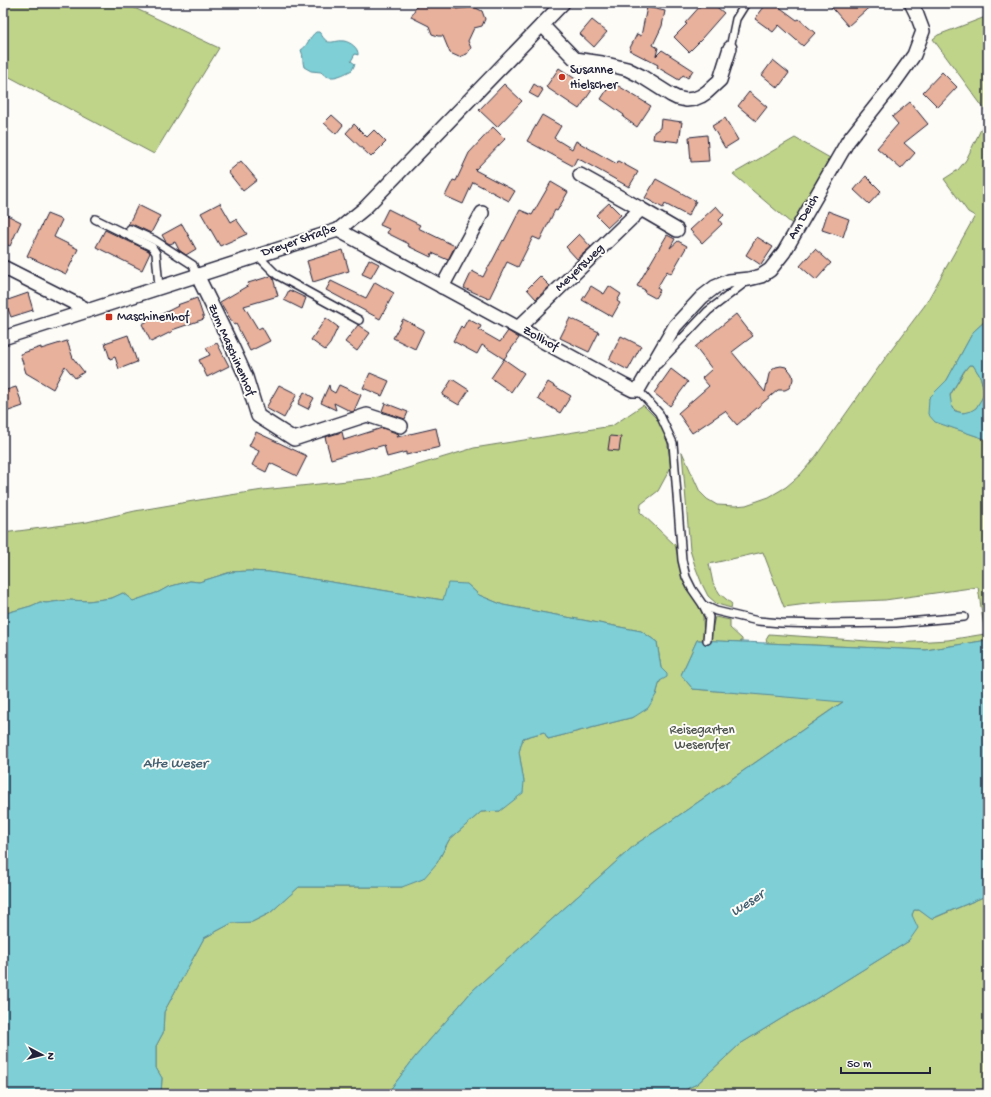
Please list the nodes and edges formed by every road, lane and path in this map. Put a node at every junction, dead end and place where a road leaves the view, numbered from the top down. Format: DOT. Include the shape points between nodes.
graph roads {
  1 [pos="563,3"];
  2 [pos="746,3"];
  3 [pos="911,3"];
  4 [pos="542,25"];
  5 [pos="730,48"];
  6 [pos="580,175"];
  7 [pos="641,209"];
  8 [pos="482,213"];
  9 [pos="95,219"];
  10 [pos="130,229"];
  11 [pos="338,230"];
  12 [pos="677,230"];
  13 [pos="257,255"];
  14 [pos="3,267"];
  15 [pos="197,275"];
  16 [pos="159,287"];
  17 [pos="442,287"];
  18 [pos="88,310"];
  19 [pos="359,320"];
  20 [pos="519,327"];
  21 [pos="3,338"];
  22 [pos="638,390"];
  23 [pos="401,426"];
  24 [pos="703,605"];
  25 [pos="964,617"];
  26 [pos="708,640"];
  1 -- 4 [label="street, Dreyer Straße"];
  2 -- 5 [label="lane" via="736,19"];
  3 -- 22 [label="street, Am Deich" via="923,31 914,55 848,142 784,252 770,270 761,276 729,281 702,297 675,326"];
  4 -- 5 [label="street" via="575,60 628,69 671,95 686,100 701,96 720,80"];
  4 -- 11 [label="street, Dreyer Straße" via="365,208"];
  6 -- 7 [label="street"];
  7 -- 12 [label="street"];
  7 -- 20 [label="street, Meyersweg"];
  8 -- 17 [label="street"];
  9 -- 16 [label="lane" via="152,247 156,253"];
  10 -- 15 [label="lane" via="193,265"];
  11 -- 13 [label="street, Dreyer Straße"];
  11 -- 17 [label="street, Zollhof"];
  13 -- 15 [label="street, Dreyer Straße"];
  13 -- 19 [label="lane" via="277,275"];
  14 -- 18 [label="street"];
  15 -- 16 [label="street, Dreyer Straße"];
  15 -- 23 [label="street, Zum Maschinenhof" via="246,377 258,416 294,439 367,415"];
  16 -- 18 [label="street, Dreyer Straße"];
  17 -- 20 [label="street, Zollhof"];
  18 -- 21 [label="street, Dreyer Straße"];
  20 -- 22 [label="street, Zollhof" via="629,388"];
  22 -- 24 [label="lane" via="659,413 673,443 682,560 686,577"];
  24 -- 25 [label="lane" via="723,613 781,623 896,623"];
  24 -- 26 [label="lane" via="709,617"];
}
